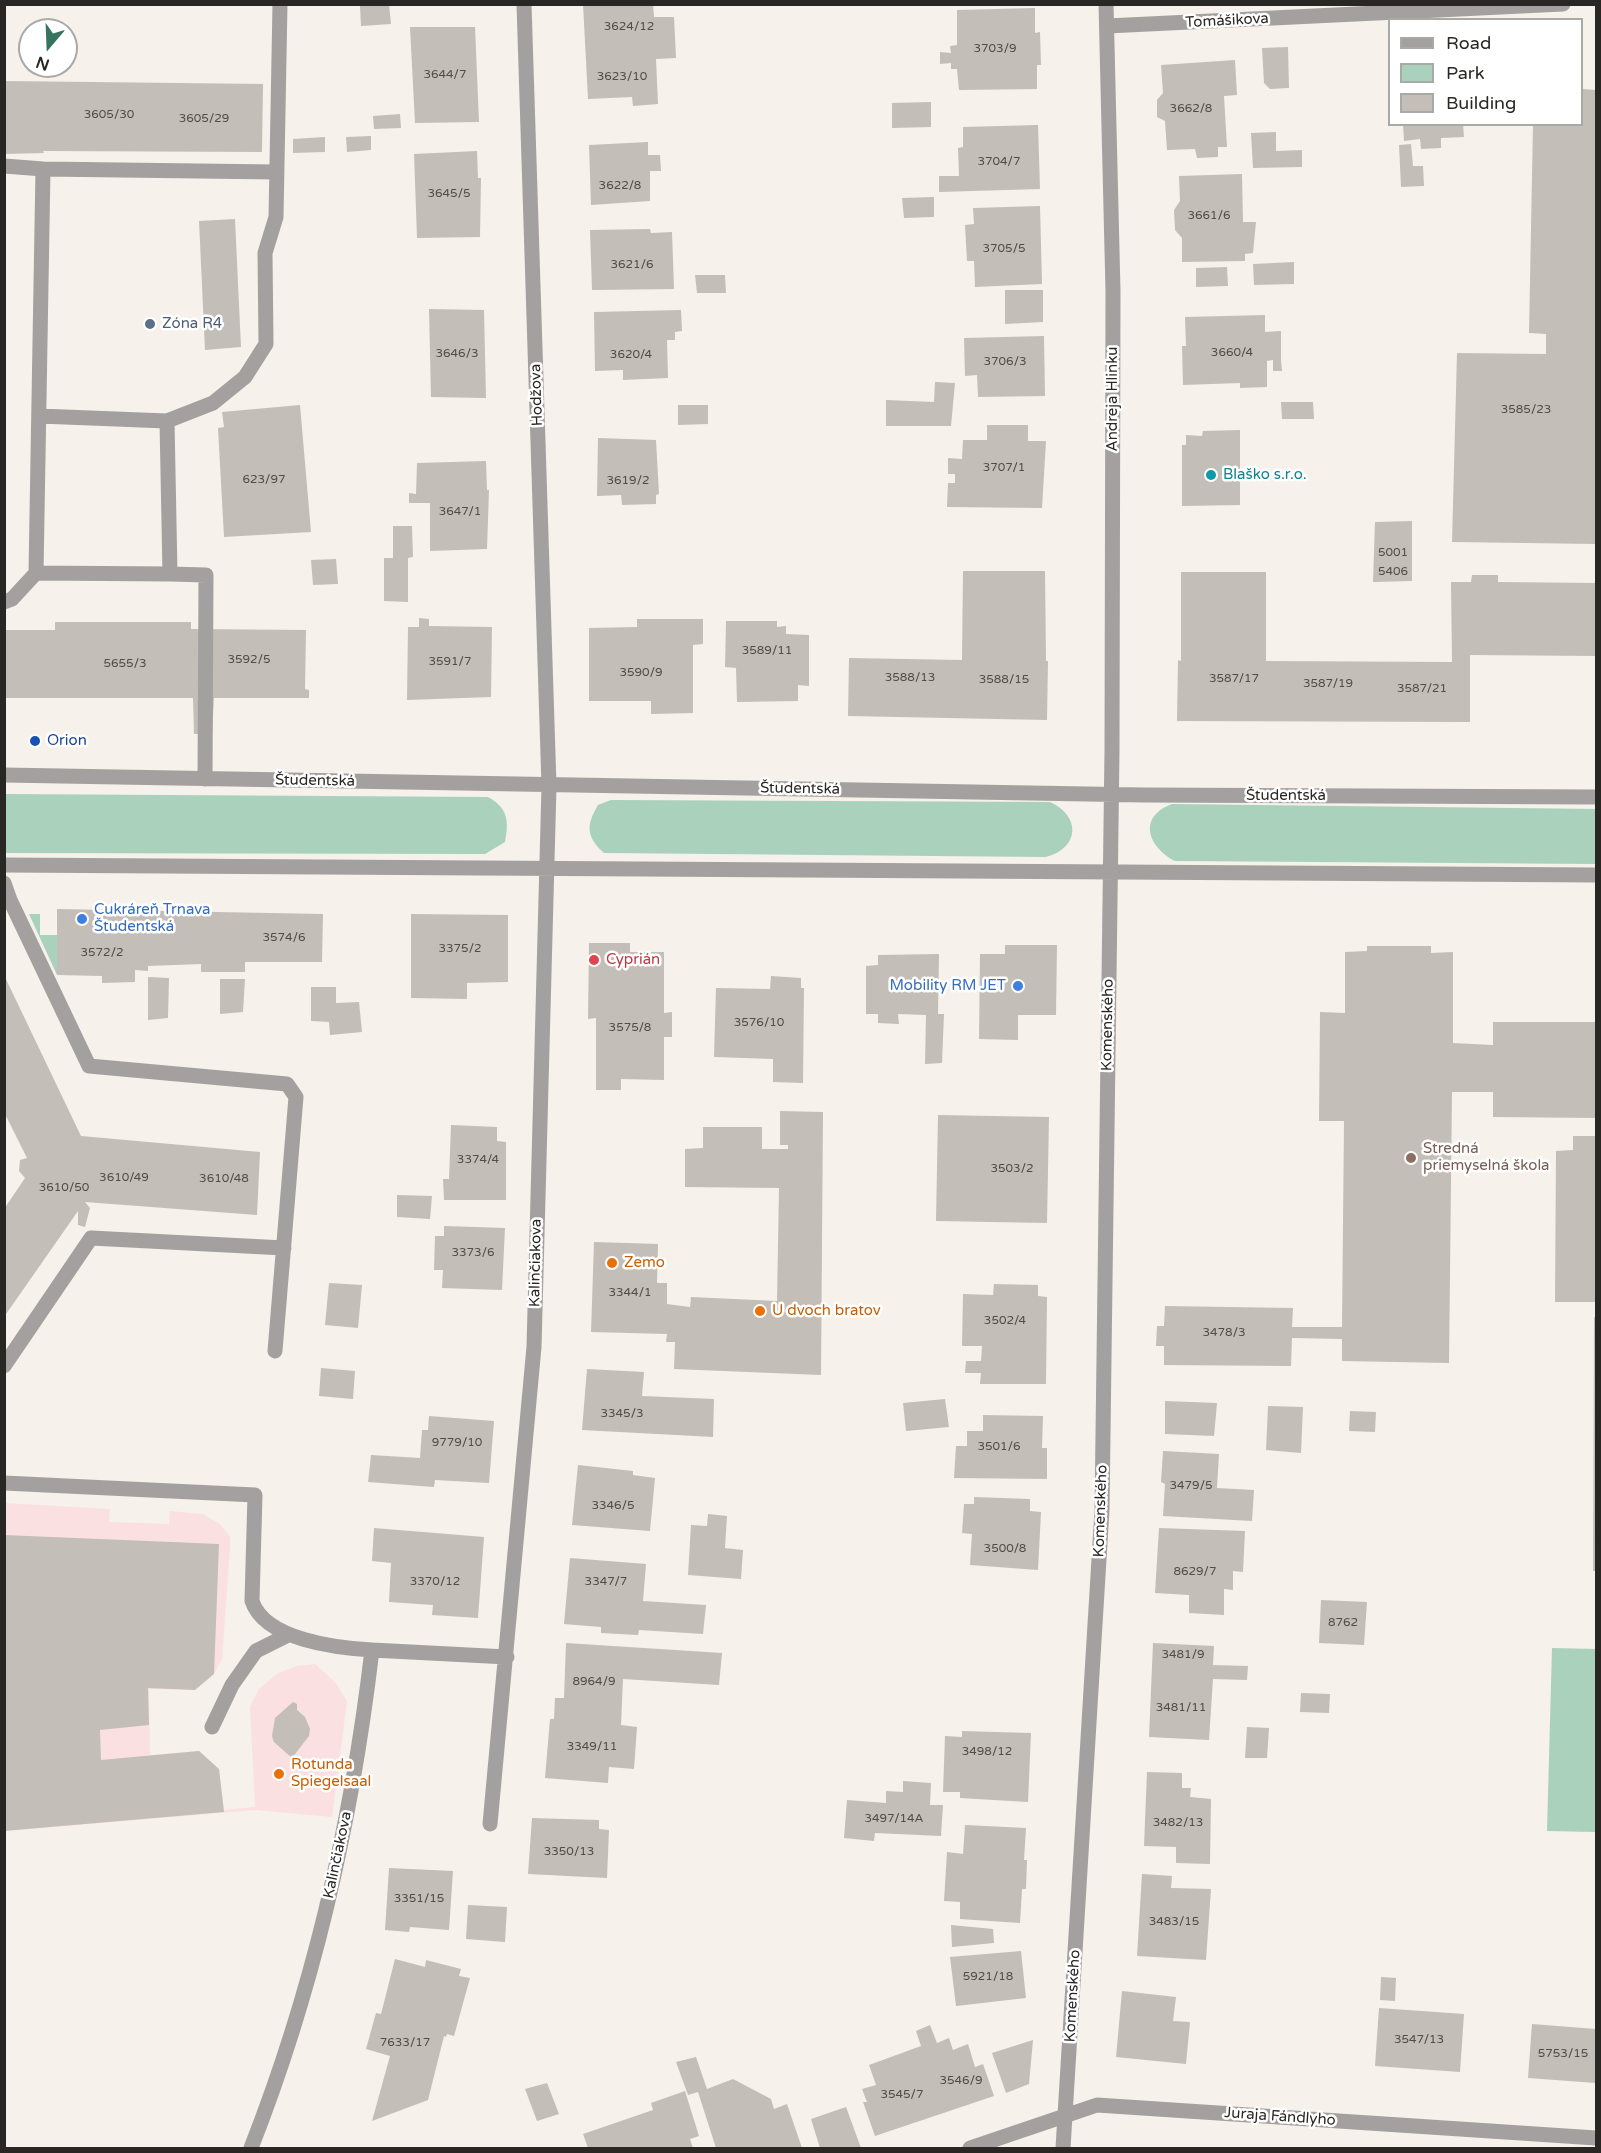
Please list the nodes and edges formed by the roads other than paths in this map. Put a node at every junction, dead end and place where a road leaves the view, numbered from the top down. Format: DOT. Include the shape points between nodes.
graph roads {
  1 [pos="280,4"];
  2 [pos="524,4"];
  3 [pos="1106,4"];
  4 [pos="1563,4"];
  5 [pos="1107,26"];
  6 [pos="4,166"];
  7 [pos="43,169"];
  8 [pos="276,172"];
  9 [pos="39,416"];
  10 [pos="167,421"];
  11 [pos="36,573"];
  12 [pos="170,574"];
  13 [pos="4,602"];
  14 [pos="4,775"];
  15 [pos="205,779"];
  16 [pos="549,786"];
  17 [pos="1111,794"];
  18 [pos="1596,797"];
  19 [pos="4,865"];
  20 [pos="546,868"];
  21 [pos="1111,872"];
  22 [pos="1596,874"];
  23 [pos="4,883"];
  24 [pos="284,1248"];
  25 [pos="275,1351"];
  26 [pos="4,1366"];
  27 [pos="4,1483"];
  28 [pos="288,1635"];
  29 [pos="372,1650"];
  30 [pos="507,1657"];
  31 [pos="212,1727"];
  32 [pos="490,1824"];
  33 [pos="1066,2114"];
  34 [pos="1596,2138"];
  35 [pos="251,2148"];
  36 [pos="970,2148"];
  37 [pos="1063,2148"];
  1 -- 8 [label="street"];
  2 -- 16 [label="street, Hodžova"];
  3 -- 5 [label="street, Andreja Hlinku"];
  4 -- 5 [label="street, Tomášikova"];
  5 -- 17 [label="street, Andreja Hlinku" via="1113,291"];
  6 -- 7 [label="street"];
  7 -- 8 [label="street"];
  7 -- 9 [label="street"];
  8 -- 10 [label="street" via="276,217 265,253 266,344 244,377 213,403"];
  9 -- 10 [label="street"];
  9 -- 11 [label="street"];
  10 -- 12 [label="street"];
  11 -- 12 [label="street"];
  11 -- 13 [label="street" via="12,599"];
  12 -- 15 [label="street" via="206,575"];
  14 -- 15 [label="street, Študentská"];
  15 -- 16 [label="street, Študentská"];
  16 -- 17 [label="street, Študentská"];
  16 -- 20 [label="street, Hodžova"];
  17 -- 18 [label="street, Študentská"];
  17 -- 21 [label="street, Andreja Hlinku"];
  19 -- 20 [label="street"];
  20 -- 21 [label="street"];
  20 -- 30 [label="street, Kalinčiakova" via="534,1347"];
  21 -- 22 [label="street"];
  21 -- 33 [label="street, Komenského" via="1102,1510"];
  23 -- 24 [label="street" via="89,1066 287,1084 296,1097"];
  24 -- 25 [label="street"];
  24 -- 26 [label="street" via="91,1238"];
  27 -- 28 [label="street" via="255,1495 252,1601 256,1613"];
  28 -- 29 [label="street" via="340,1648"];
  28 -- 31 [label="street" via="256,1651 232,1685"];
  29 -- 30 [label="street"];
  29 -- 35 [label="street, Kalinčiakova" via="348,1815 322,1926 281,2071"];
  30 -- 32 [label="street, Kalinčiakova"];
  33 -- 34 [label="street, Juraja Fándlyho" via="1097,2105"];
  33 -- 36 [label="street, Juraja Fándlyho"];
  33 -- 37 [label="street, Komenského"];
}
